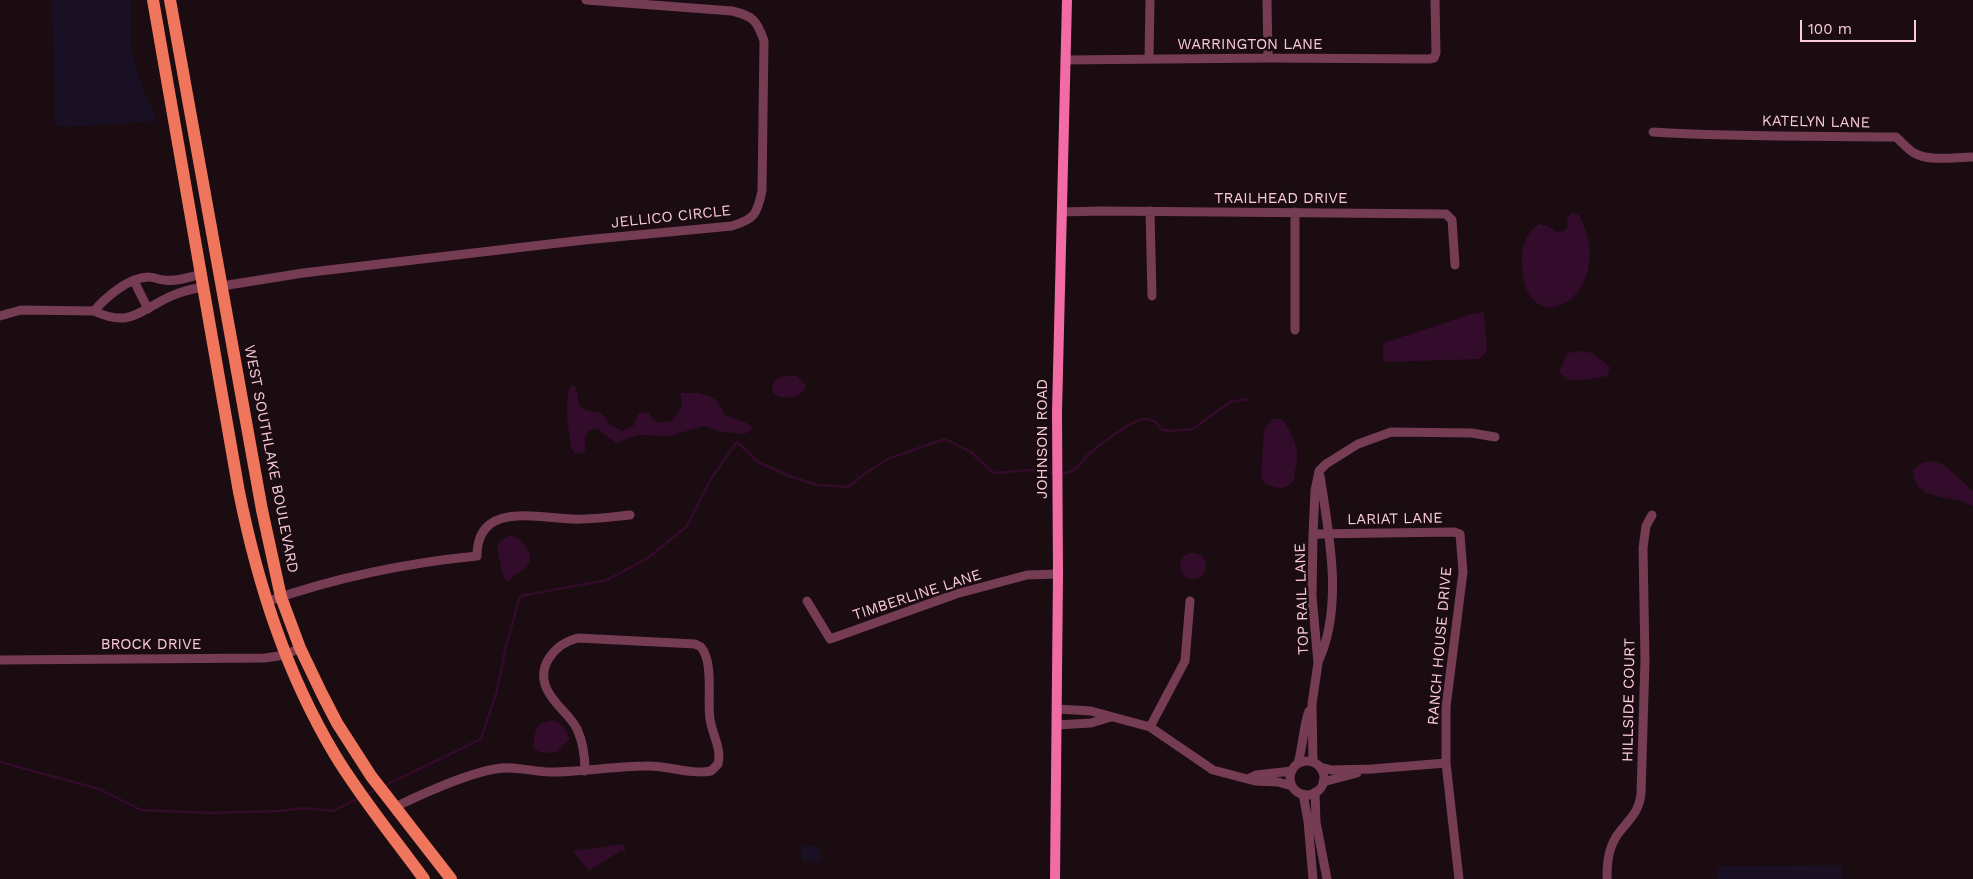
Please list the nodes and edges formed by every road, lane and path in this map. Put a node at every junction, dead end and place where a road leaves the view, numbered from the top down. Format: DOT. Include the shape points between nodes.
graph roads {
  1 [pos="153,0"];
  2 [pos="170,0"];
  3 [pos="586,0"];
  4 [pos="1066,0"];
  5 [pos="1150,0"];
  6 [pos="1267,0"];
  7 [pos="1435,0"];
  8 [pos="1268,58"];
  9 [pos="1149,59"];
  10 [pos="1065,60"];
  11 [pos="1652,132"];
  12 [pos="1973,157"];
  13 [pos="1150,211"];
  14 [pos="1062,212"];
  15 [pos="1295,212"];
  16 [pos="1455,265"];
  17 [pos="134,281"];
  18 [pos="203,281"];
  19 [pos="223,290"];
  20 [pos="1152,296"];
  21 [pos="148,309"];
  22 [pos="94,311"];
  23 [pos="0,316"];
  24 [pos="1295,330"];
  25 [pos="1495,437"];
  26 [pos="1319,471"];
  27 [pos="630,515"];
  28 [pos="1652,515"];
  29 [pos="1313,534"];
  30 [pos="1329,534"];
  31 [pos="1460,534"];
  32 [pos="1058,574"];
  33 [pos="281,597"];
  34 [pos="807,601"];
  35 [pos="1190,601"];
  36 [pos="266,602"];
  37 [pos="300,648"];
  38 [pos="285,655"];
  39 [pos="0,660"];
  40 [pos="1318,663"];
  41 [pos="1312,704"];
  42 [pos="1057,709"];
  43 [pos="1111,717"];
  44 [pos="1057,725"];
  45 [pos="1150,727"];
  46 [pos="1298,763"];
  47 [pos="1446,763"];
  48 [pos="1316,765"];
  49 [pos="1372,769"];
  50 [pos="586,771"];
  51 [pos="1292,771"];
  52 [pos="1247,779"];
  53 [pos="1323,782"];
  54 [pos="1292,786"];
  55 [pos="1315,792"];
  56 [pos="1303,794"];
  57 [pos="393,804"];
  58 [pos="424,879"];
  59 [pos="451,879"];
  60 [pos="1055,879"];
  61 [pos="1313,879"];
  62 [pos="1327,879"];
  63 [pos="1459,879"];
  64 [pos="1607,879"];
  1 -- 18 [label="main road"];
  2 -- 19 [label="main road, WEST SOUTHLAKE BOULEVARD"];
  3 -- 19 [label="street, JELLICO CIRCLE" via="732,11 748,15 759,26 764,41 762,191 759,207 749,220 732,226 313,272"];
  4 -- 10 [label="street, JOHNSON ROAD"];
  5 -- 9 [label="street"];
  6 -- 8 [label="street"];
  7 -- 8 [label="street, WARRINGTON LANE" via="1434,58"];
  8 -- 9 [label="street, WARRINGTON LANE"];
  9 -- 10 [label="street, WARRINGTON LANE"];
  10 -- 14 [label="street, JOHNSON ROAD"];
  11 -- 12 [label="street, KATELYN LANE" via="1718,136 1893,137 1923,156"];
  13 -- 14 [label="street, TRAILHEAD DRIVE"];
  13 -- 15 [label="street, TRAILHEAD DRIVE"];
  13 -- 20 [label="street"];
  14 -- 32 [label="street, JOHNSON ROAD"];
  15 -- 16 [label="street, TRAILHEAD DRIVE" via="1446,214 1452,220"];
  15 -- 24 [label="street"];
  17 -- 18 [label="street" via="149,277"];
  17 -- 21 [label="street"];
  17 -- 22 [label="street" via="104,300"];
  18 -- 19 [label="main road" via="206,274"];
  18 -- 21 [label="street"];
  18 -- 36 [label="main road" via="243,508"];
  19 -- 33 [label="main road, WEST SOUTHLAKE BOULEVARD" via="262,510"];
  21 -- 22 [label="street" via="137,316 122,318 109,318"];
  22 -- 23 [label="street" via="21,310"];
  25 -- 26 [label="street" via="1472,433 1391,432 1358,444"];
  26 -- 29 [label="street, TOP RAIL LANE"];
  26 -- 30 [label="street, TOP RAIL LANE"];
  27 -- 33 [label="street" via="574,520 509,516 487,526 477,545 477,556 362,574"];
  28 -- 64 [label="street, HILLSIDE COURT" via="1646,526 1643,548 1643,754 1639,806 1612,846"];
  29 -- 30 [label="street, TOP RAIL LANE"];
  29 -- 40 [label="street, TOP RAIL LANE" via="1312,596"];
  30 -- 31 [label="street, LARIAT LANE"];
  30 -- 40 [label="street, TOP RAIL LANE" via="1333,594 1325,647"];
  31 -- 47 [label="street, RANCH HOUSE DRIVE" via="1463,572 1446,707"];
  32 -- 34 [label="street, TIMBERLINE LANE" via="1027,575 956,594 830,639"];
  32 -- 42 [label="street, JOHNSON ROAD"];
  33 -- 36 [label="street"];
  33 -- 37 [label="main road, WEST SOUTHLAKE BOULEVARD"];
  35 -- 45 [label="street" via="1185,660"];
  36 -- 38 [label="main road"];
  37 -- 38 [label="street, BROCK DRIVE"];
  37 -- 57 [label="main road, WEST SOUTHLAKE BOULEVARD" via="337,723"];
  38 -- 39 [label="street, BROCK DRIVE" via="265,658"];
  38 -- 58 [label="main road" via="335,755"];
  40 -- 41 [label="street, TOP RAIL LANE"];
  41 -- 46 [label="street, TOP RAIL LANE"];
  41 -- 48 [label="street, TOP RAIL LANE"];
  42 -- 43 [label="street" via="1091,711"];
  42 -- 44 [label="street, JOHNSON ROAD"];
  43 -- 44 [label="street" via="1091,723"];
  43 -- 45 [label="street"];
  44 -- 60 [label="street, JOHNSON ROAD"];
  45 -- 52 [label="street" via="1213,770"];
  46 -- 48 [label="street" via="1304,761"];
  46 -- 51 [label="street"];
  47 -- 49 [label="street"];
  47 -- 63 [label="street, RANCH HOUSE DRIVE"];
  48 -- 49 [label="street" via="1332,770"];
  48 -- 53 [label="street" via="1324,775"];
  49 -- 53 [label="street"];
  50 -- 50 [label="street" via="647,766 701,772 715,768 719,753 710,719 707,660 701,647 695,644 578,638 557,648 546,663 545,685 578,731"];
  50 -- 57 [label="street" via="492,769"];
  51 -- 52 [label="street"];
  51 -- 54 [label="street"];
  52 -- 54 [label="street"];
  53 -- 55 [label="street"];
  54 -- 56 [label="street"];
  55 -- 56 [label="street"];
  55 -- 62 [label="street" via="1316,822"];
  56 -- 61 [label="street"];
  57 -- 59 [label="main road, WEST SOUTHLAKE BOULEVARD"];
}
